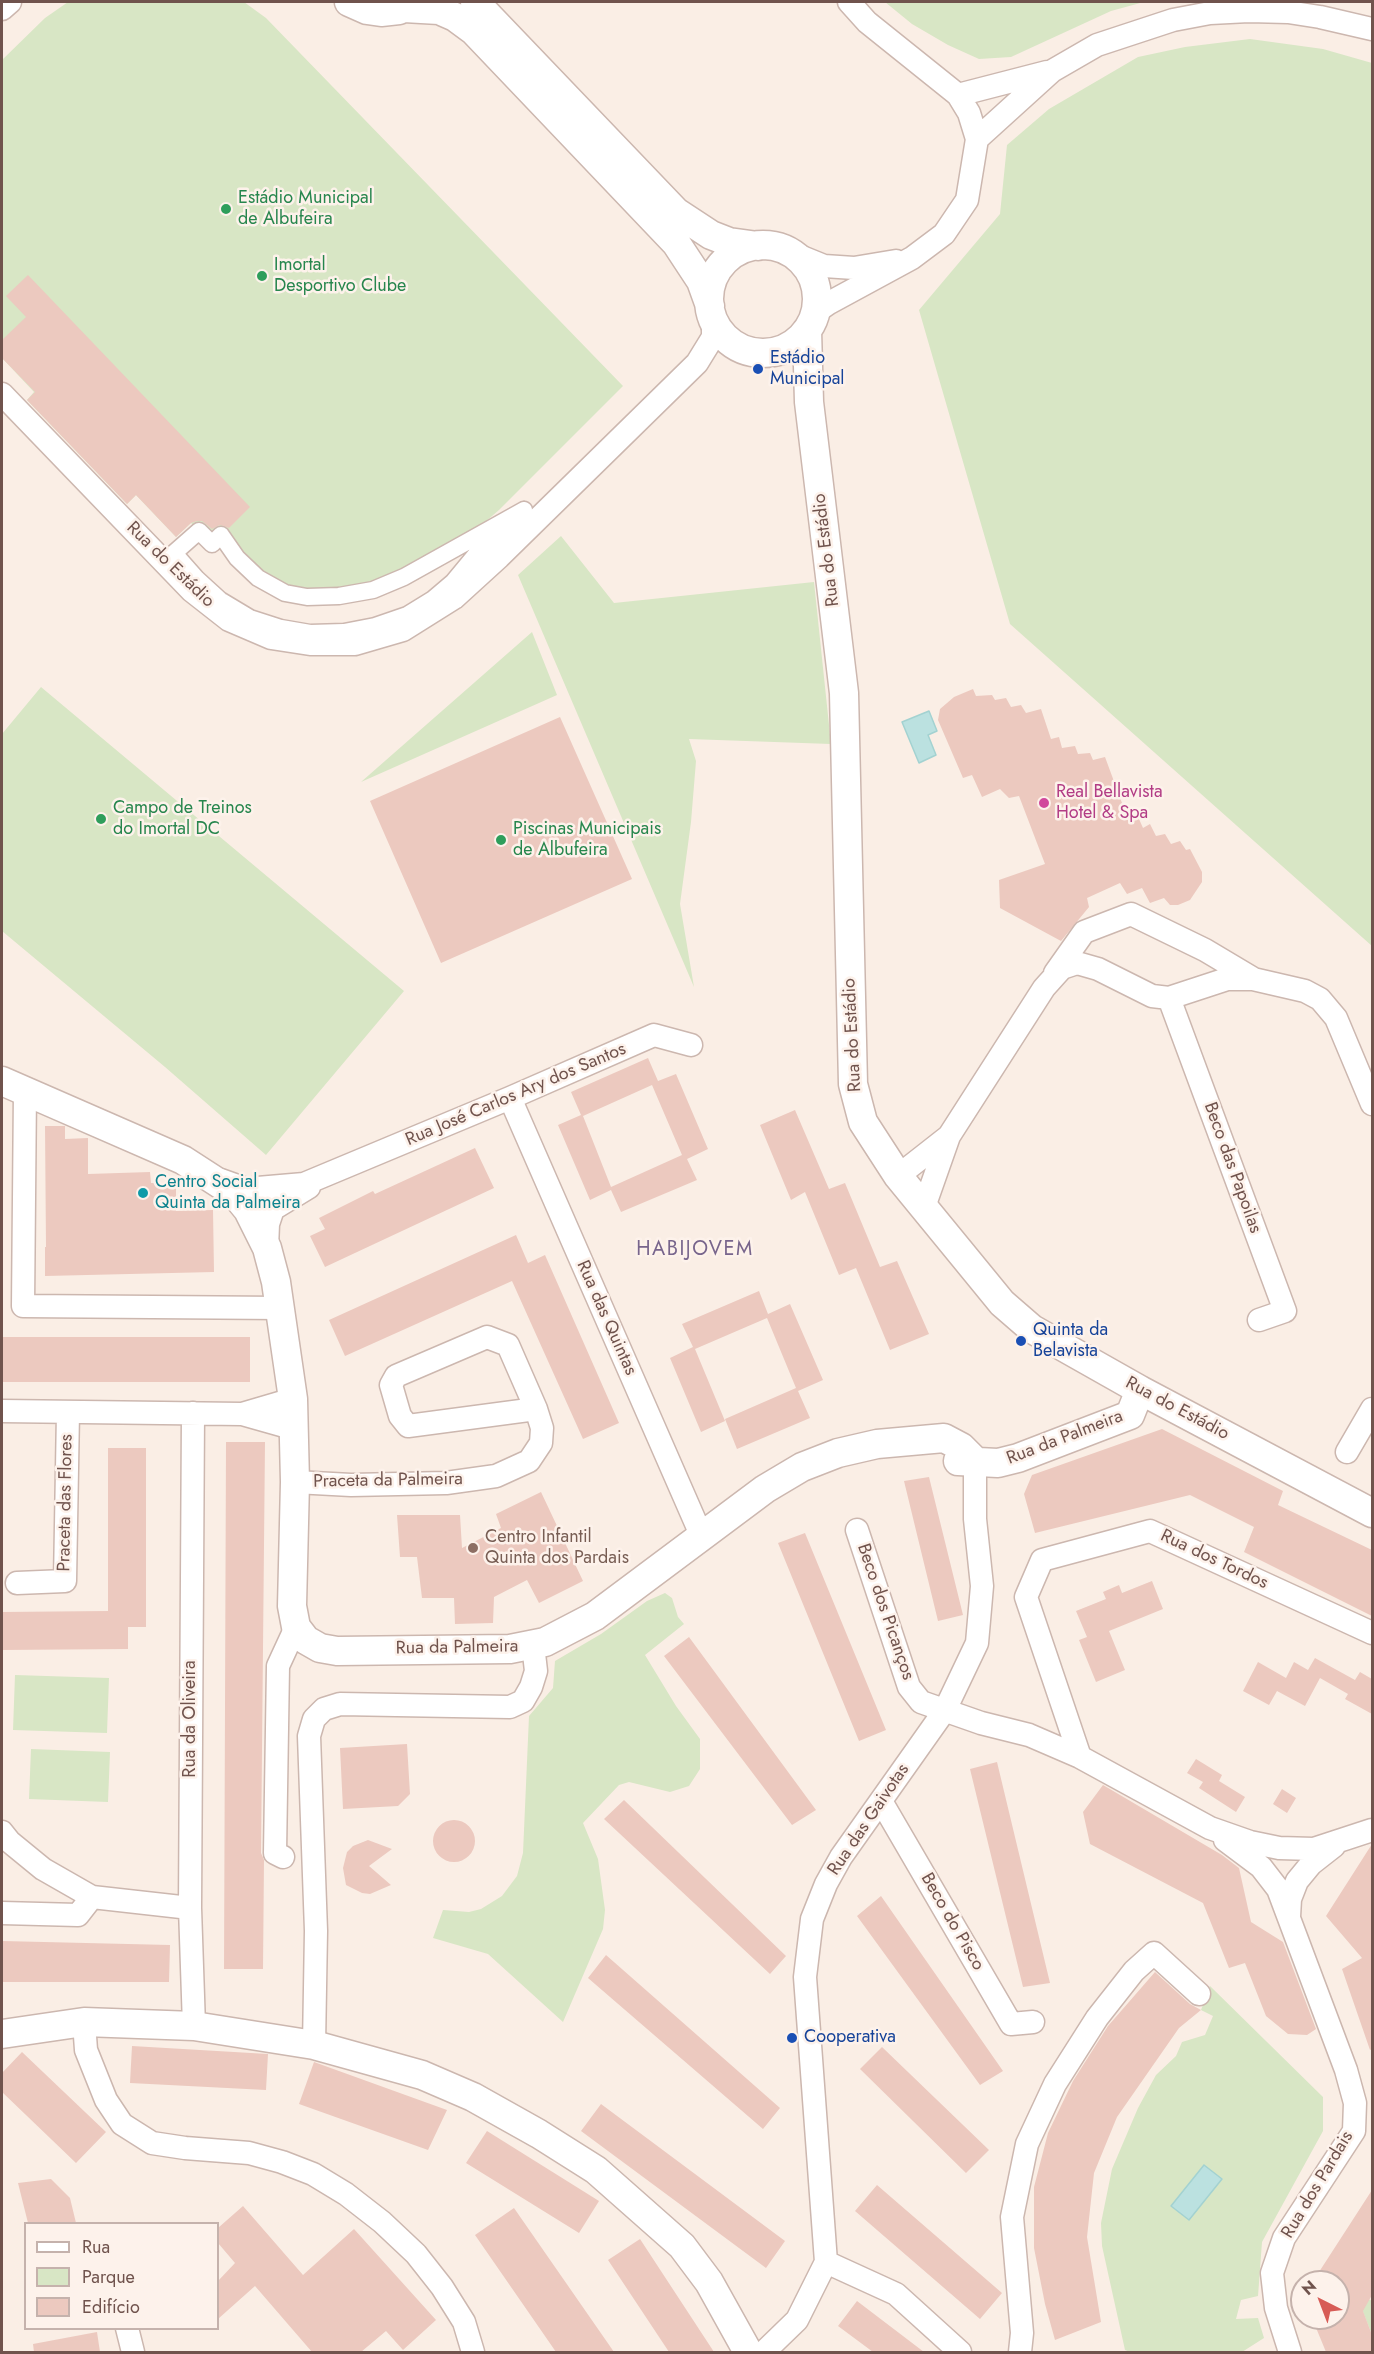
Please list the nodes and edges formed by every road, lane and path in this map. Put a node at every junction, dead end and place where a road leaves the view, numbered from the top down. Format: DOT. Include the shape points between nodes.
graph roads {
  1 [pos="10,2"];
  2 [pos="350,2"];
  3 [pos="475,2"];
  4 [pos="849,2"];
  5 [pos="410,5"];
  6 [pos="2,9"];
  7 [pos="1369,22"];
  8 [pos="1052,71"];
  9 [pos="958,95"];
  10 [pos="977,139"];
  11 [pos="758,246"];
  12 [pos="792,253"];
  13 [pos="912,258"];
  14 [pos="712,313"];
  15 [pos="812,321"];
  16 [pos="762,353"];
  17 [pos="2,394"];
  18 [pos="809,402"];
  19 [pos="174,553"];
  20 [pos="1253,979"];
  21 [pos="1044,988"];
  22 [pos="1169,998"];
  23 [pos="691,1045"];
  24 [pos="13,1085"];
  25 [pos="510,1098"];
  26 [pos="1372,1104"];
  27 [pos="950,1136"];
  28 [pos="342,1169"];
  29 [pos="898,1176"];
  30 [pos="212,1177"];
  31 [pos="924,1207"];
  32 [pos="267,1248"];
  33 [pos="282,1308"];
  34 [pos="1260,1320"];
  35 [pos="1140,1390"];
  36 [pos="293,1399"];
  37 [pos="536,1409"];
  38 [pos="1372,1409"];
  39 [pos="2,1411"];
  40 [pos="68,1412"];
  41 [pos="193,1413"];
  42 [pos="242,1414"];
  43 [pos="294,1429"];
  44 [pos="1347,1452"];
  45 [pos="975,1461"];
  46 [pos="295,1482"];
  47 [pos="1372,1512"];
  48 [pos="857,1530"];
  49 [pos="702,1538"];
  50 [pos="17,1583"];
  51 [pos="296,1627"];
  52 [pos="1372,1633"];
  53 [pos="533,1645"];
  54 [pos="945,1710"];
  55 [pos="1080,1757"];
  56 [pos="881,1801"];
  57 [pos="1210,1828"];
  58 [pos="1372,1830"];
  59 [pos="2,1832"];
  60 [pos="1341,1841"];
  61 [pos="283,1857"];
  62 [pos="92,1898"];
  63 [pos="190,1908"];
  64 [pos="2,1913"];
  65 [pos="1289,1917"];
  66 [pos="1199,1994"];
  67 [pos="84,2022"];
  68 [pos="1033,2022"];
  69 [pos="194,2025"];
  70 [pos="2,2034"];
  71 [pos="314,2045"];
  72 [pos="826,2262"];
  73 [pos="128,2330"];
  74 [pos="1021,2343"];
  75 [pos="133,2352"];
  76 [pos="473,2352"];
  77 [pos="748,2352"];
  78 [pos="764,2352"];
  79 [pos="960,2352"];
  80 [pos="1290,2352"];
  1 -- 6 [label="street"];
  2 -- 5 [label="street" via="381,12"];
  3 -- 11 [label="street" via="676,212 711,236"];
  4 -- 9 [label="street" via="867,22"];
  5 -- 14 [label="street" via="439,10 474,31 676,243 701,281"];
  7 -- 8 [label="street" via="1288,12 1210,13 1173,20 1097,45"];
  8 -- 9 [label="street"];
  8 -- 10 [label="street"];
  9 -- 10 [label="street"];
  10 -- 13 [label="street" via="967,201 944,234"];
  11 -- 12 [label="street, Rua do Estádio" via="771,245"];
  11 -- 14 [label="street, Rua do Estádio" via="730,256 718,269 709,293"];
  12 -- 13 [label="street" via="824,266 854,268"];
  12 -- 15 [label="street, Rua do Estádio" via="812,275 817,293"];
  13 -- 15 [label="street" via="829,303"];
  14 -- 16 [label="street" via="719,330 736,346"];
  14 -- 17 [label="street, Rua do Estádio" via="714,337 697,363 499,557 454,598 403,630 355,644 310,644 271,638 229,620 192,591"];
  15 -- 16 [label="street" via="793,344"];
  15 -- 18 [label="street, Rua do Estádio"];
  16 -- 18 [label="street" via="782,366"];
  18 -- 29 [label="street, Rua do Estádio" via="844,693 853,1084 863,1122"];
  19 -- 19 [label="street" via="220,600 250,618 310,633 344,632 407,615 434,599 524,510 404,577 373,590 339,596 307,597 285,592 258,578 221,535 212,544 199,531"];
  20 -- 21 [label="street" via="1205,950 1131,914 1084,932"];
  20 -- 22 [label="street" via="1227,979"];
  20 -- 26 [label="street" via="1305,991 1320,999 1336,1018"];
  21 -- 22 [label="street" via="1062,968 1077,963 1152,996"];
  21 -- 27 [label="street"];
  22 -- 34 [label="street, Beco das Papoilas" via="1285,1311"];
  23 -- 25 [label="street, Rua José Carlos Ary dos Santos" via="654,1035"];
  24 -- 30 [label="street, Rua José Carlos Ary dos Santos" via="183,1160"];
  24 -- 33 [label="street" via="23,1306"];
  25 -- 28 [label="street, Rua José Carlos Ary dos Santos"];
  25 -- 49 [label="street, Rua das Quintas"];
  27 -- 29 [label="street"];
  27 -- 31 [label="street"];
  28 -- 30 [label="street, Rua José Carlos Ary dos Santos" via="304,1184 246,1189"];
  28 -- 32 [label="street, Rua José Carlos Ary dos Santos" via="273,1209"];
  29 -- 31 [label="street, Rua do Estádio"];
  30 -- 32 [label="street" via="234,1193 248,1210"];
  31 -- 35 [label="street, Rua do Estádio" via="1002,1303 1032,1329"];
  32 -- 33 [label="street"];
  33 -- 36 [label="street"];
  35 -- 45 [label="street, Rua da Palmeira" via="1130,1415 1018,1458 998,1463"];
  35 -- 47 [label="street, Rua do Estádio"];
  36 -- 42 [label="street"];
  36 -- 43 [label="street"];
  37 -- 37 [label="street, Praceta da Palmeira" via="508,1345 487,1337 396,1376 391,1385 400,1416 408,1426"];
  37 -- 46 [label="street, Praceta da Palmeira" via="542,1428 541,1443 529,1461 496,1476 446,1483"];
  38 -- 44 [label="street"];
  39 -- 40 [label="street"];
  40 -- 41 [label="street"];
  40 -- 50 [label="street, Praceta das Flores" via="65,1581"];
  41 -- 42 [label="street"];
  41 -- 63 [label="street, Rua da Oliveira"];
  42 -- 43 [label="street"];
  43 -- 46 [label="street"];
  45 -- 49 [label="street, Rua da Palmeira" via="955,1461 910,1441 838,1453 802,1467 765,1490"];
  45 -- 54 [label="street, Rua das Gaivotas" via="975,1519 982,1586 977,1643"];
  46 -- 51 [label="street" via="292,1606"];
  48 -- 54 [label="street, Beco dos Picanços" via="909,1687 921,1702"];
  49 -- 53 [label="street, Rua da Palmeira" via="595,1617"];
  51 -- 53 [label="street, Rua da Palmeira" via="306,1640 337,1651 510,1649"];
  51 -- 61 [label="street" via="278,1666 275,1853"];
  52 -- 55 [label="street, Rua dos Tordos" via="1150,1531 1042,1560 1026,1597"];
  53 -- 71 [label="street" via="536,1671 531,1687 523,1701 510,1707 340,1704 324,1709 314,1719 309,1736 316,1931"];
  54 -- 55 [label="street" via="1029,1735"];
  54 -- 56 [label="street, Rua das Gaivotas"];
  55 -- 57 [label="street"];
  56 -- 68 [label="street, Beco do Pisco" via="1011,2024"];
  56 -- 72 [label="street, Rua das Gaivotas" via="826,1884 812,1919 805,1977"];
  57 -- 60 [label="street" via="1279,1848 1314,1849"];
  57 -- 65 [label="street, Rua dos Pardais" via="1261,1867 1278,1888"];
  58 -- 60 [label="street"];
  59 -- 62 [label="street" via="43,1869"];
  60 -- 65 [label="street" via="1311,1864 1297,1881"];
  62 -- 63 [label="street"];
  62 -- 64 [label="street" via="78,1915"];
  63 -- 69 [label="street, Rua da Oliveira"];
  65 -- 80 [label="street, Rua dos Pardais" via="1356,2103 1353,2131 1284,2238 1272,2272 1276,2308"];
  66 -- 74 [label="street" via="1154,1953 1134,1971 1097,2018 1054,2084 1027,2144 1012,2217"];
  67 -- 69 [label="street"];
  67 -- 70 [label="street"];
  67 -- 76 [label="street" via="86,2050 106,2100 122,2124 152,2143 249,2153 282,2162 313,2174 346,2194 382,2222 436,2278 464,2322"];
  69 -- 71 [label="street"];
  71 -- 77 [label="street" via="422,2075 473,2097 596,2170 682,2246 709,2282"];
  72 -- 78 [label="street" via="797,2320"];
  72 -- 79 [label="street" via="896,2294"];
  73 -- 75 [label="street"];
}
